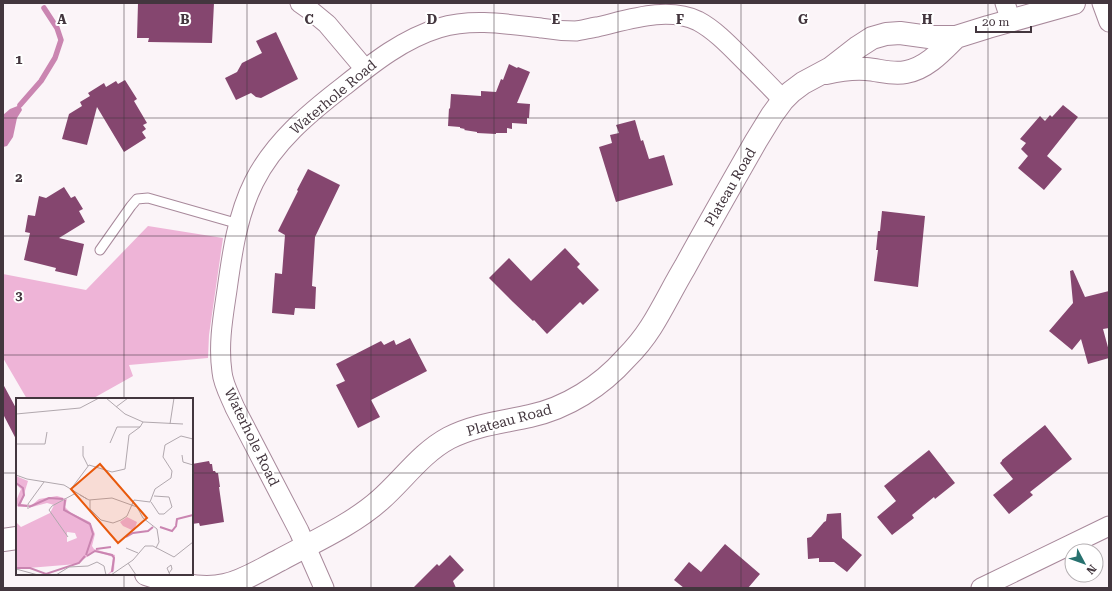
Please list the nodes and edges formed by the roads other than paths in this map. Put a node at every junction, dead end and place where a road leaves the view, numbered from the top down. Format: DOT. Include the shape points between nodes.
graph roads {
  1 [pos="300,3"];
  2 [pos="1074,3"];
  3 [pos="1102,3"];
  4 [pos="1008,12"];
  5 [pos="1109,22"];
  6 [pos="956,37"];
  7 [pos="365,69"];
  8 [pos="822,73"];
  9 [pos="783,100"];
  10 [pos="239,224"];
  11 [pos="100,250"];
  12 [pos="1109,526"];
  13 [pos="16,538"];
  14 [pos="3,540"];
  15 [pos="306,546"];
  16 [pos="150,575"];
  17 [pos="324,588"];
  18 [pos="981,588"];
  1 -- 7 [label="street" via="327,24"];
  2 -- 4 [label="street, Plateau Road"];
  3 -- 5 [label="street"];
  4 -- 6 [label="street, Plateau Road" via="988,27"];
  6 -- 8 [label="street, Plateau Road" via="886,34 872,38"];
  6 -- 8 [label="street, Plateau Road" via="932,60 906,72 893,74 857,68"];
  7 -- 9 [label="street, Waterhole Road" via="406,42 440,28 458,24 498,23 577,31 665,14 698,21 712,31"];
  7 -- 10 [label="street, Waterhole Road" via="301,121 267,159 253,183"];
  8 -- 9 [label="street, Plateau Road" via="803,83"];
  9 -- 15 [label="street, Plateau Road" via="756,141 651,327 625,360 588,390 553,409 465,431 449,438 420,460 373,506"];
  10 -- 11 [label="lane" via="148,198 138,199"];
  10 -- 15 [label="street, Waterhole Road" via="221,332 222,373 235,408"];
  12 -- 18 [label="street"];
  13 -- 14 [label="street"];
  15 -- 16 [label="street, Plateau Road" via="241,580 224,585 201,587"];
  15 -- 17 [label="street, Waterhole Road"];
}
